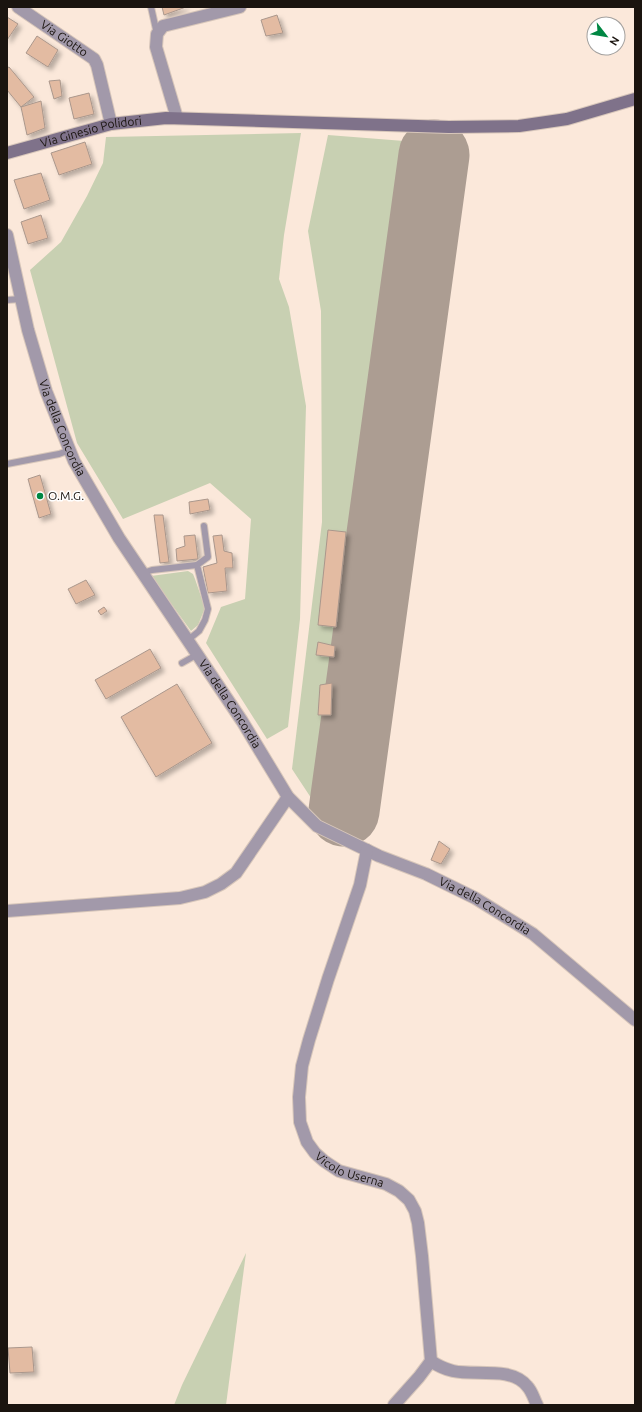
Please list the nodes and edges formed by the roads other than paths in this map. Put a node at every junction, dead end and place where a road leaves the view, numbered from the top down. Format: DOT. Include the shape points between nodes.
graph roads {
  1 [pos="18,7"];
  2 [pos="151,7"];
  3 [pos="240,7"];
  4 [pos="157,34"];
  5 [pos="635,99"];
  6 [pos="177,118"];
  7 [pos="110,124"];
  8 [pos="7,153"];
  9 [pos="7,235"];
  10 [pos="21,299"];
  11 [pos="7,300"];
  12 [pos="70,450"];
  13 [pos="7,464"];
  14 [pos="204,526"];
  15 [pos="197,566"];
  16 [pos="143,573"];
  17 [pos="188,640"];
  18 [pos="198,654"];
  19 [pos="182,663"];
  20 [pos="288,797"];
  21 [pos="367,850"];
  22 [pos="7,911"];
  23 [pos="635,1020"];
  24 [pos="431,1361"];
  25 [pos="394,1405"];
  26 [pos="537,1405"];
  1 -- 7 [label="street, Via Giotto" via="94,59"];
  2 -- 4 [label="lane"];
  3 -- 4 [label="street" via="163,26"];
  4 -- 6 [label="street" via="156,47"];
  5 -- 6 [label="street, Via Ginesio Polidori" via="567,118 519,126 449,128"];
  6 -- 7 [label="street, Via Ginesio Polidori"];
  7 -- 8 [label="street, Via Ginesio Polidori"];
  9 -- 10 [label="street, Via della Concordia"];
  10 -- 11 [label="lane"];
  10 -- 12 [label="street, Via della Concordia" via="46,391"];
  12 -- 13 [label="lane"];
  12 -- 16 [label="street, Via della Concordia" via="119,538"];
  14 -- 15 [label="lane" via="208,557"];
  15 -- 16 [label="lane"];
  15 -- 17 [label="lane" via="208,609 199,631"];
  16 -- 17 [label="street, Via della Concordia"];
  17 -- 18 [label="street, Via della Concordia"];
  18 -- 19 [label="lane"];
  18 -- 20 [label="street, Via della Concordia"];
  20 -- 21 [label="street, Via della Concordia" via="318,826"];
  20 -- 22 [label="street" via="236,873 205,892 180,898"];
  21 -- 23 [label="street, Via della Concordia" via="426,874 475,898 533,934"];
  21 -- 24 [label="street, Vicolo Userna" via="360,885 302,1066 300,1122 307,1142 324,1161 339,1171 386,1184 409,1200 418,1223"];
  24 -- 25 [label="street"];
  24 -- 26 [label="street" via="439,1367 455,1372 513,1376 526,1385"];
}
